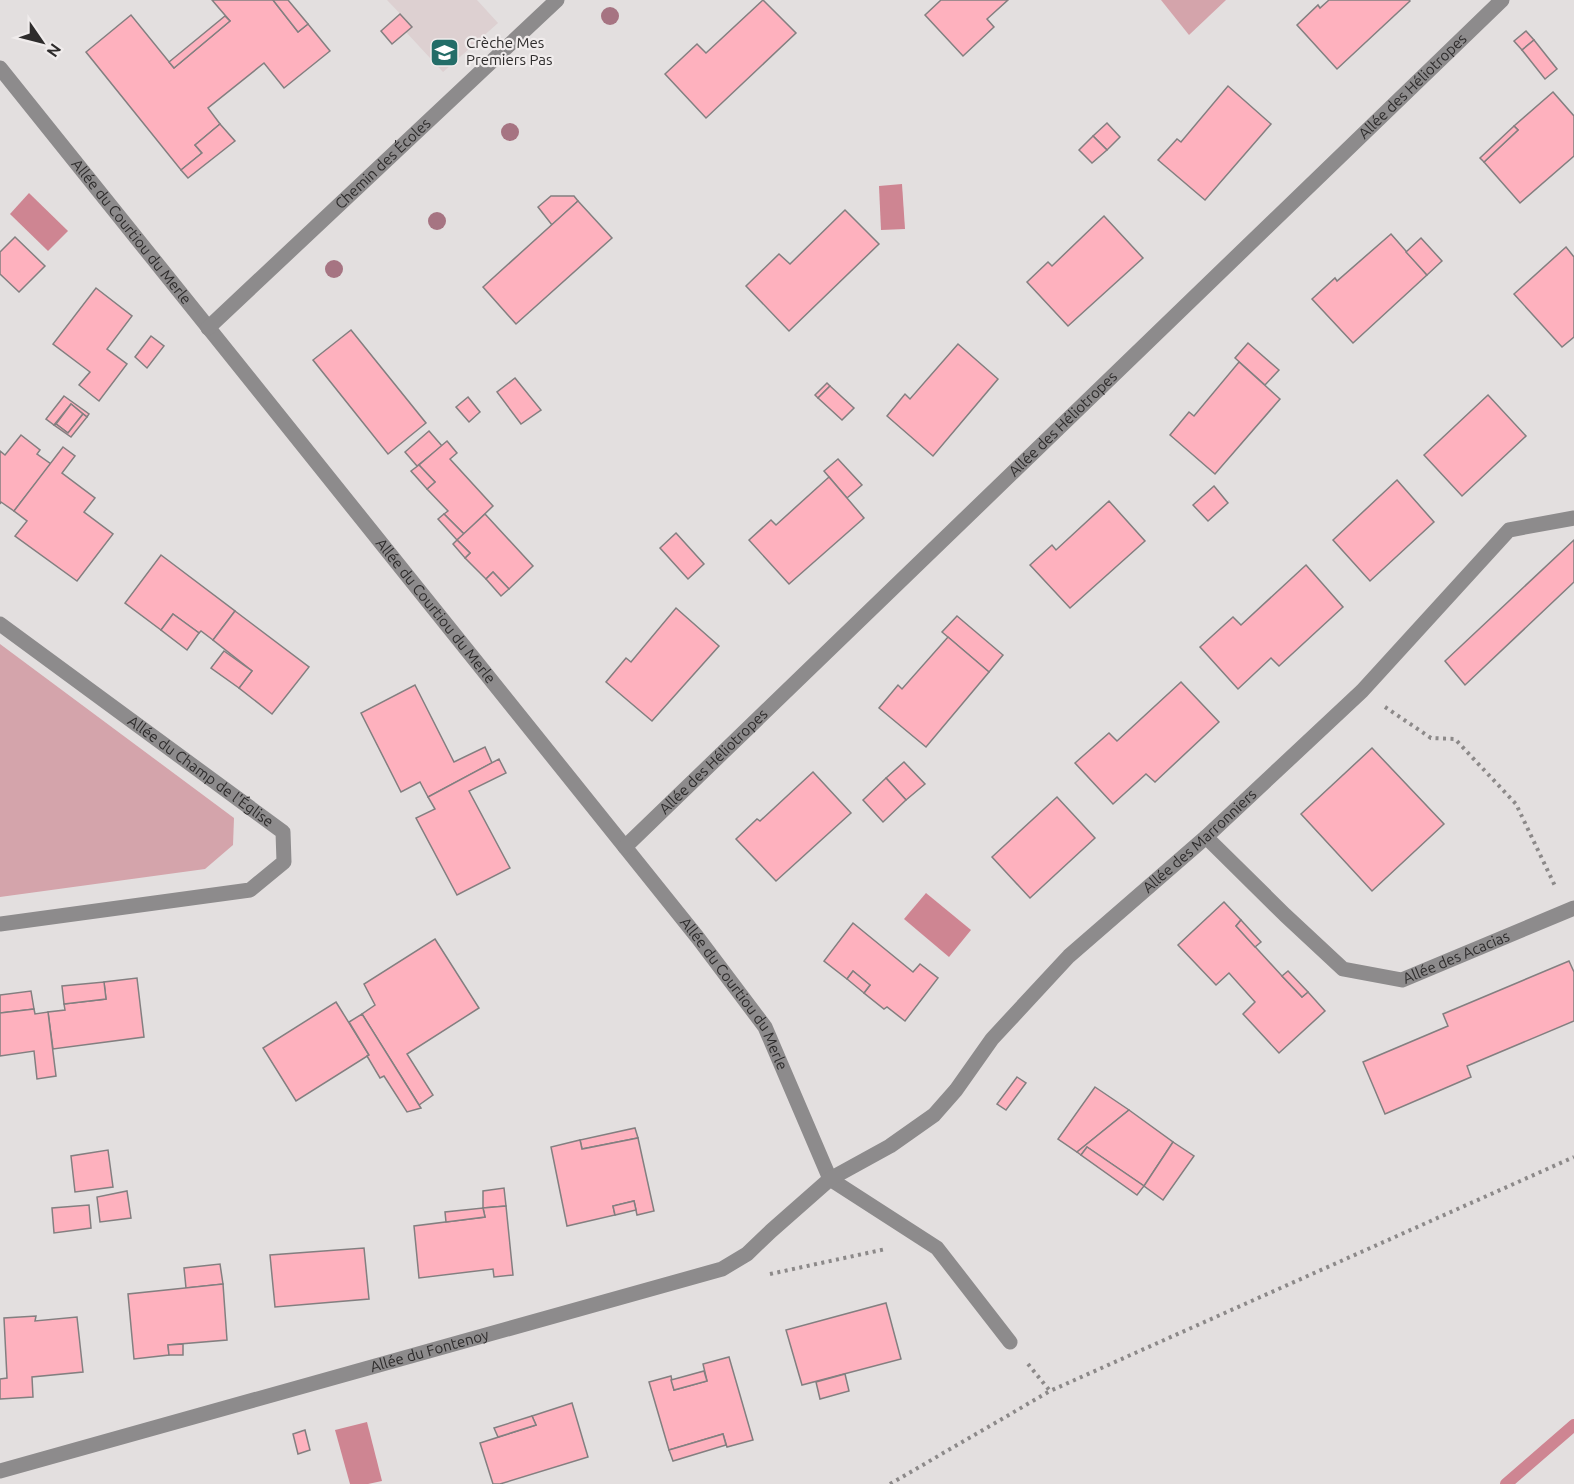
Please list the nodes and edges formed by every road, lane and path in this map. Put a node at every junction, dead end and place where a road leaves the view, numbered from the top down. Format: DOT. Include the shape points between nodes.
graph roads {
  1 [pos="557,0"];
  2 [pos="1502,0"];
  3 [pos="0,68"];
  4 [pos="208,328"];
  5 [pos="1574,518"];
  6 [pos="0,624"];
  7 [pos="1362,691"];
  8 [pos="1206,837"];
  9 [pos="625,847"];
  10 [pos="1571,910"];
  11 [pos="0,924"];
  12 [pos="1574,1157"];
  13 [pos="830,1179"];
  14 [pos="1010,1342"];
  15 [pos="1050,1391"];
  16 [pos="0,1471"];
  17 [pos="890,1484"];
  1 -- 4 [label="street, Chemin des Écoles"];
  2 -- 9 [label="street, Allée des Héliotropes"];
  3 -- 4 [label="street, Allée du Courtiou du Merle"];
  4 -- 9 [label="street, Allée du Courtiou du Merle"];
  5 -- 7 [label="street, Allée des Marronniers" via="1509,530"];
  6 -- 11 [label="street, Allée du Champ de l'Église" via="283,832 284,862 250,890"];
  7 -- 8 [label="street, Allée des Marronniers"];
  7 -- 10 [label="path" via="1431,738 1455,740 1516,804"];
  8 -- 10 [label="street, Allée des Acacias" via="1343,969 1402,980"];
  8 -- 13 [label="street, Allée des Marronniers" via="1069,956 992,1038 934,1115 890,1146"];
  9 -- 13 [label="street, Allée du Courtiou du Merle" via="765,1027"];
  12 -- 15 [label="path"];
  13 -- 14 [label="street" via="937,1248"];
  13 -- 16 [label="street, Allée du Fontenoy" via="747,1254 722,1269"];
  14 -- 15 [label="path"];
  15 -- 17 [label="path"];
}
